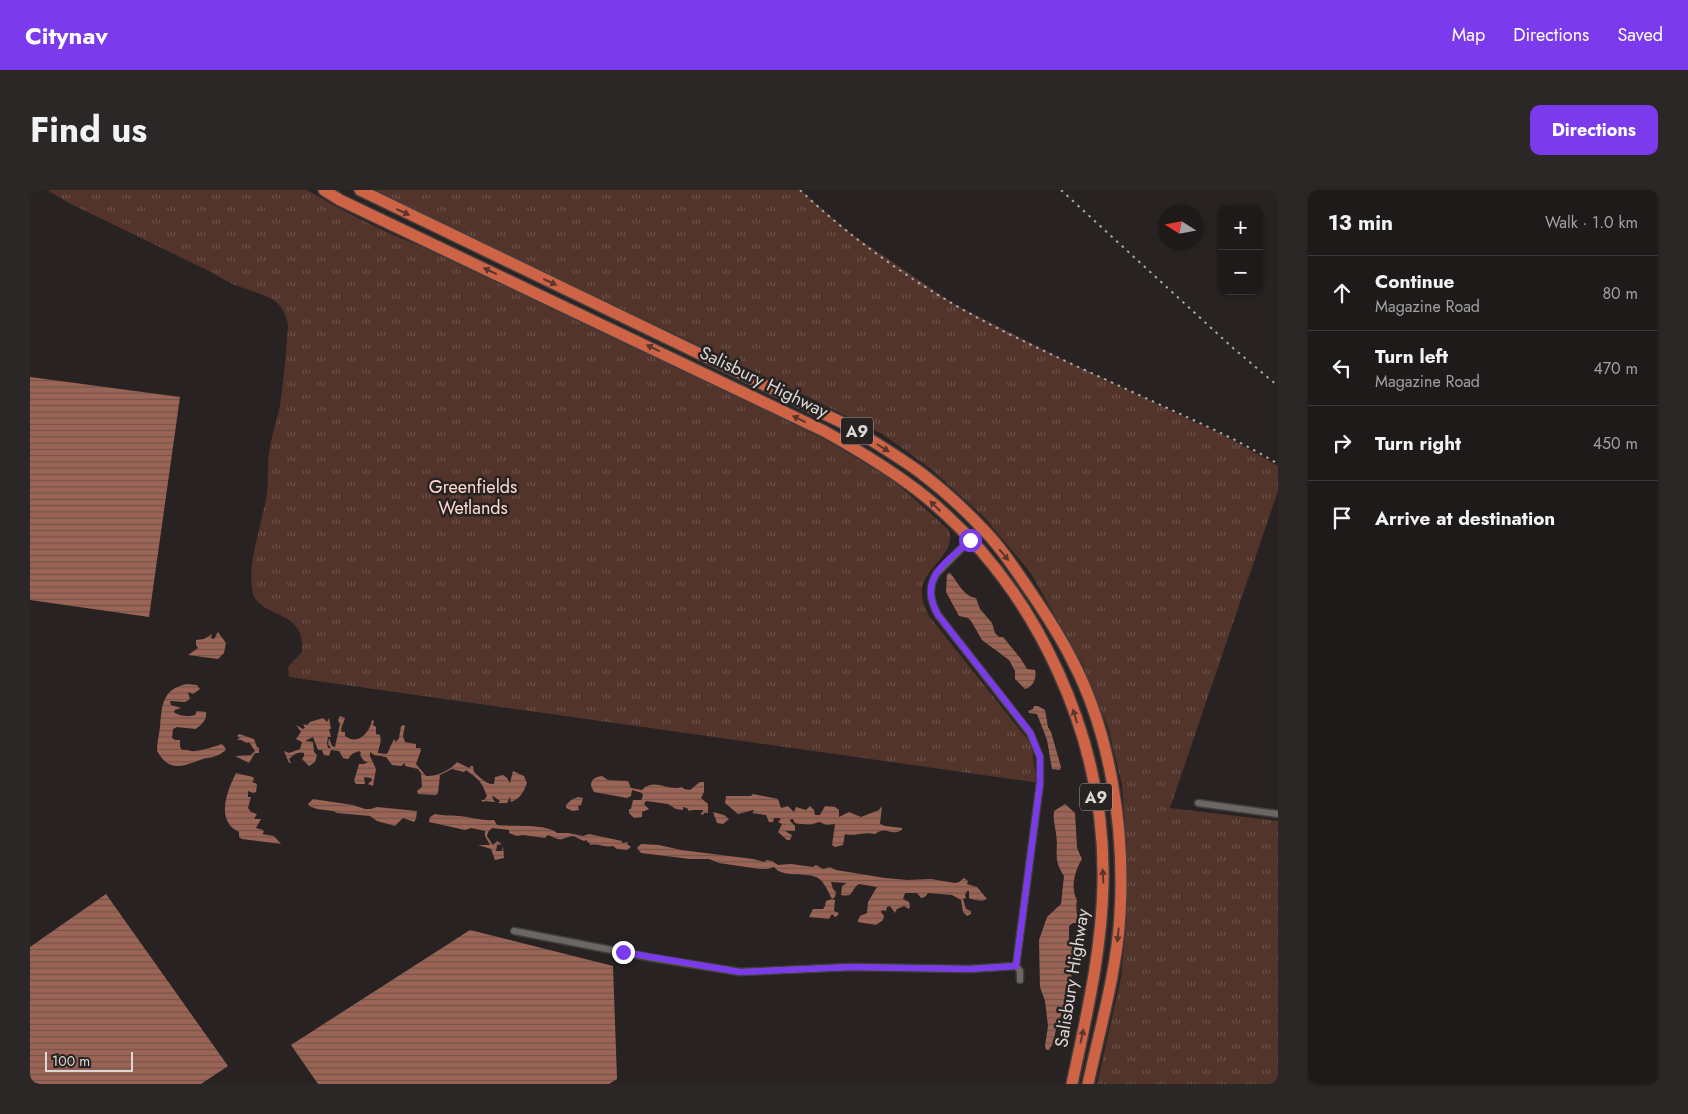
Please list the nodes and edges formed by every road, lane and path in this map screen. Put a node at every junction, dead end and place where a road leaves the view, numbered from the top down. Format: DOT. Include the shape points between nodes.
graph roads {
  1 [pos="324,190"];
  2 [pos="360,190"];
  3 [pos="982,528"];
  4 [pos="970,540"];
  5 [pos="1198,803"];
  6 [pos="1278,814"];
  7 [pos="514,931"];
  8 [pos="1016,966"];
  9 [pos="1020,980"];
  10 [pos="1072,1084"];
  11 [pos="1088,1084"];
  4 -- 1 [label="highway, Salisbury Highway / A9, one-way" via="927,498 878,462 824,431"];
  2 -- 3 [label="highway, Salisbury Highway / A9, one-way" via="847,425 921,473"];
  3 -- 4 [label="street"];
  3 -- 11 [label="highway, Salisbury Highway / A9, one-way" via="1011,563 1073,661 1095,716 1116,800 1121,852 1120,914 1112,978"];
  4 -- 8 [label="street" via="936,574 930,594 933,605 1030,732 1040,757 1040,783"];
  10 -- 4 [label="highway, Salisbury Highway / A9, one-way" via="1099,943 1103,883 1100,822 1091,770 1071,702 1045,646 1014,594"];
  5 -- 6 [label="street"];
  7 -- 8 [label="street" via="740,972 851,967 969,969"];
  8 -- 9 [label="street"];
}
